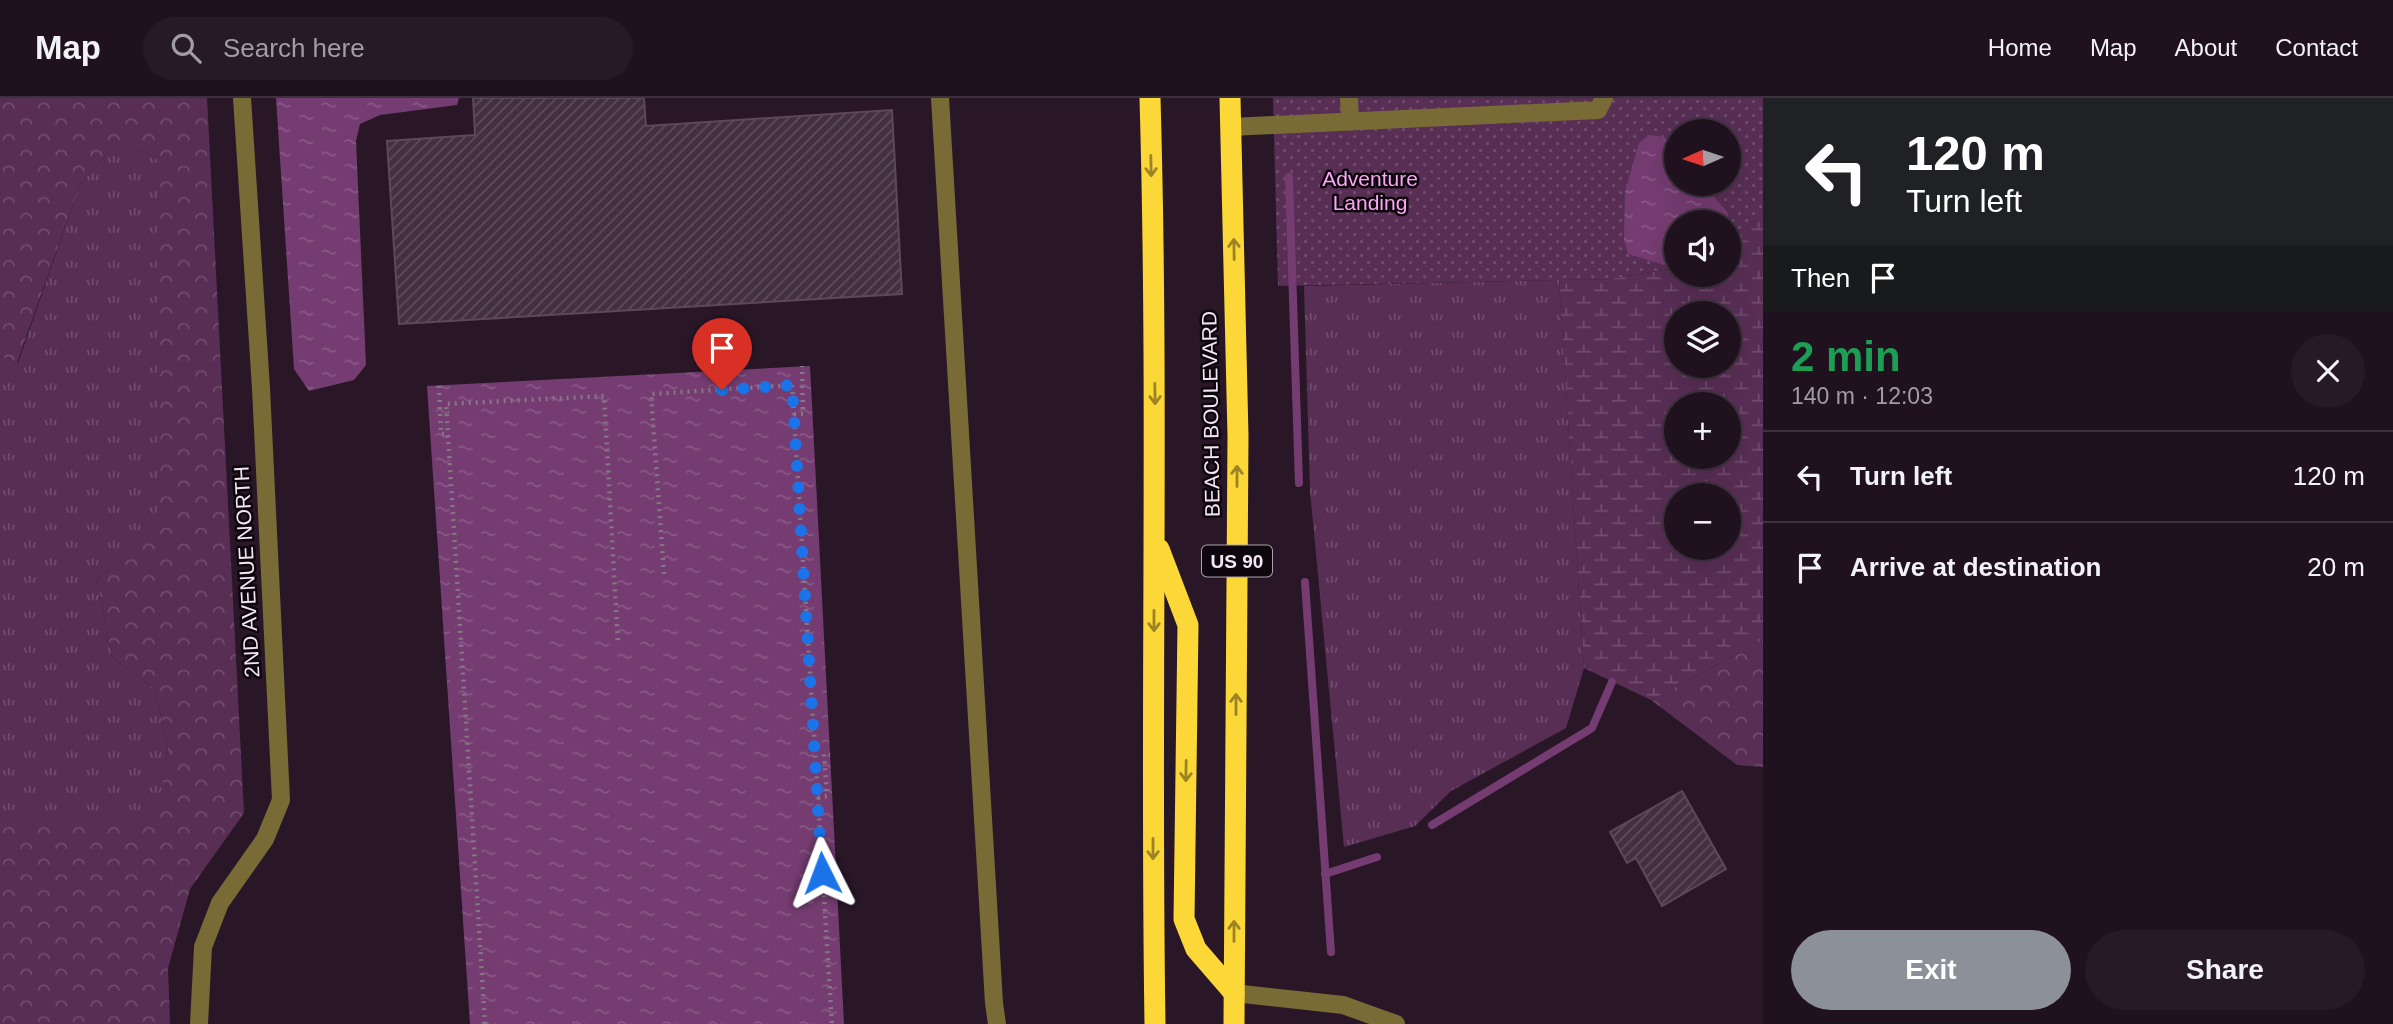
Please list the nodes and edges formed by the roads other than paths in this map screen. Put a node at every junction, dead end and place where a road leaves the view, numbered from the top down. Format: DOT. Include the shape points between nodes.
graph roads {
  1 [pos="242,98"];
  2 [pos="940,98"];
  3 [pos="1150,98"];
  4 [pos="1230,98"];
  5 [pos="1349,98"];
  6 [pos="1604,98"];
  7 [pos="1350,121"];
  8 [pos="1231,127"];
  9 [pos="1155,538"];
  10 [pos="1234,993"];
  11 [pos="199,1024"];
  12 [pos="997,1024"];
  13 [pos="1155,1024"];
  14 [pos="1234,1024"];
  15 [pos="1396,1024"];
  1 -- 11 [label="street, 2ND AVENUE NORTH" via="281,800 265,839 219,903 203,947"];
  2 -- 12 [label="street"];
  3 -- 9 [label="highway, one-way"];
  4 -- 8 [label="highway, BEACH BOULEVARD / US 90"];
  5 -- 7 [label="street"];
  6 -- 7 [label="street" via="1598,110"];
  7 -- 8 [label="street"];
  10 -- 8 [label="highway, BEACH BOULEVARD / US 90, one-way" via="1238,436"];
  9 -- 10 [label="highway, one-way" via="1188,625 1184,919 1196,949"];
  9 -- 13 [label="highway, one-way"];
  10 -- 14 [label="highway, BEACH BOULEVARD / US 90"];
  10 -- 15 [label="street" via="1343,1005"];
}
